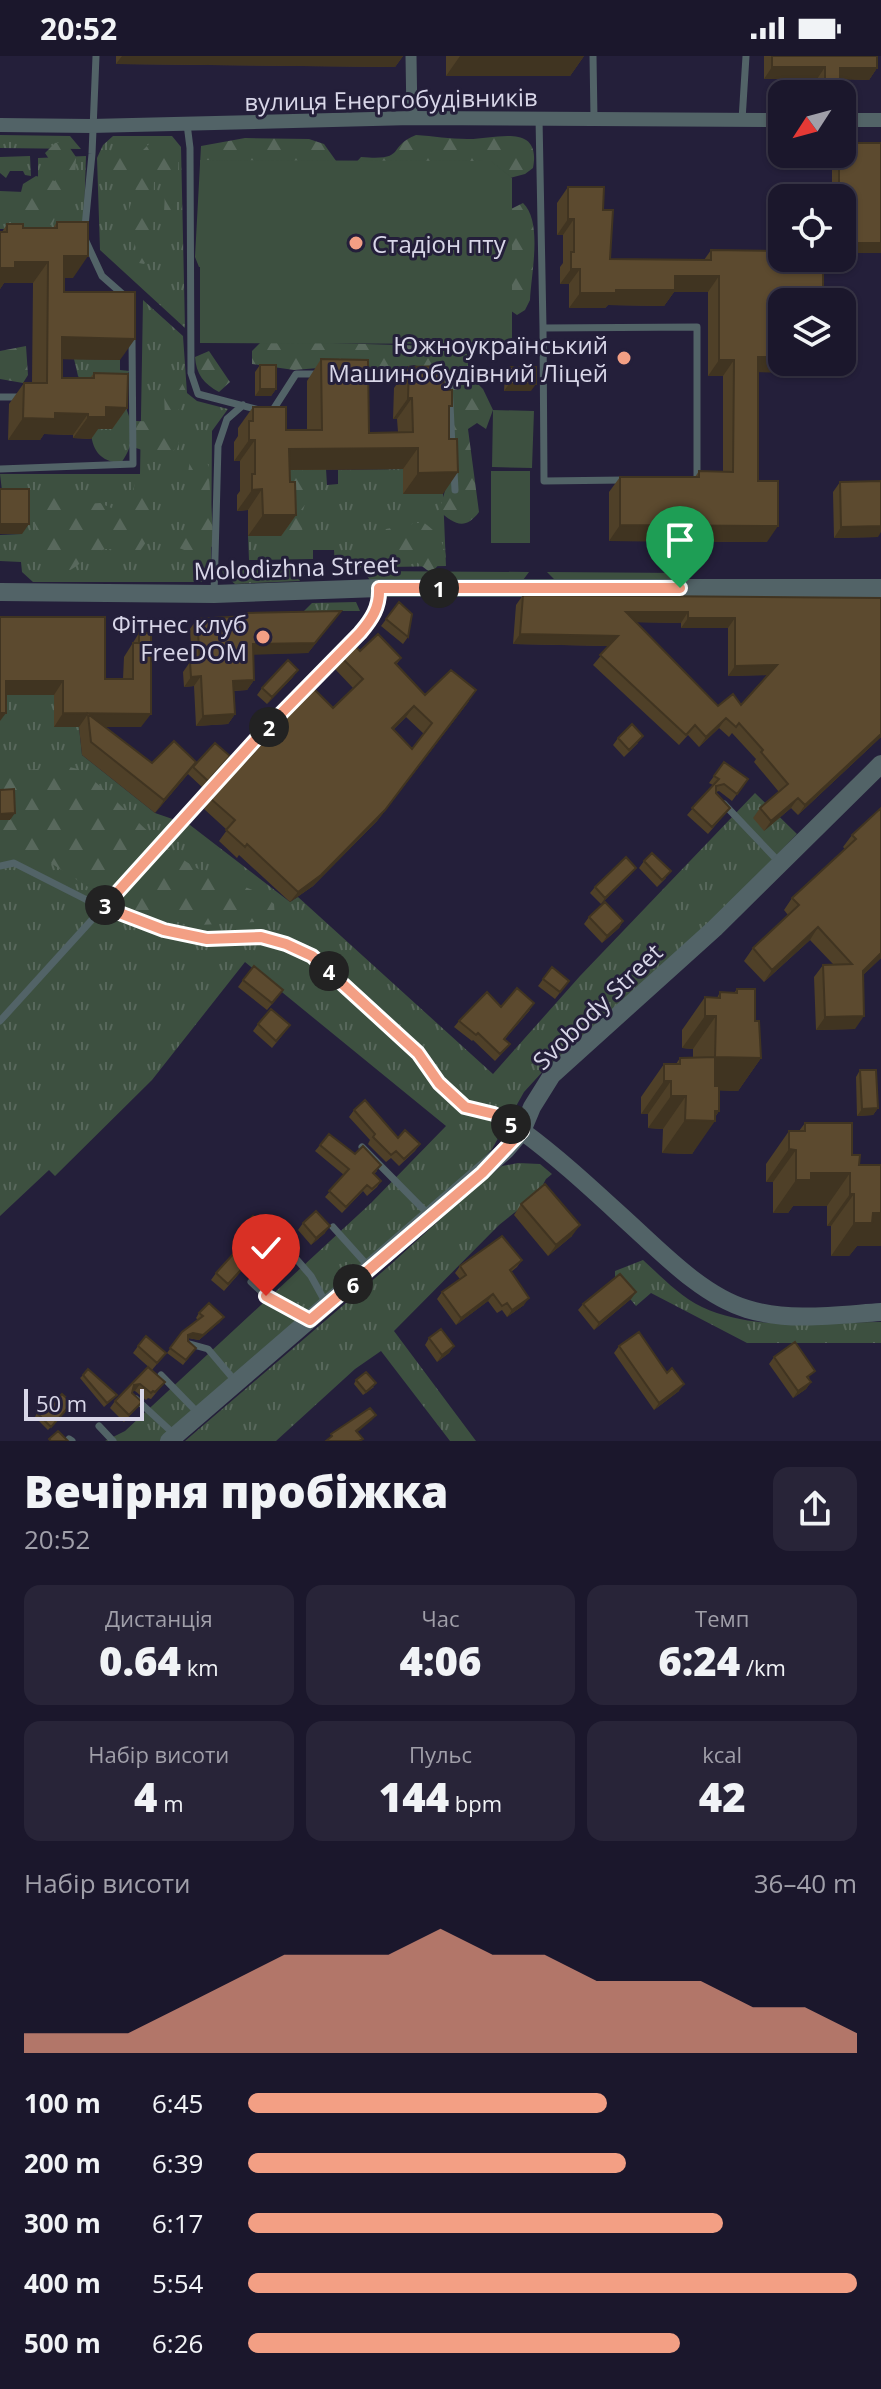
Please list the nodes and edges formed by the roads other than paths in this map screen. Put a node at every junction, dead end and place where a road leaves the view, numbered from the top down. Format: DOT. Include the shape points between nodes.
graph roads {
  1 [pos="96,56"];
  2 [pos="411,56"];
  3 [pos="593,56"];
  4 [pos="746,56"];
  5 [pos="412,118"];
  6 [pos="539,118"];
  7 [pos="594,119"];
  8 [pos="742,120"];
  9 [pos="768,120"];
  10 [pos="856,120"];
  11 [pos="881,120"];
  12 [pos="187,124"];
  13 [pos="0,125"];
  14 [pos="91,126"];
  15 [pos="70,237"];
  16 [pos="84,237"];
  17 [pos="132,303"];
  18 [pos="543,328"];
  19 [pos="132,333"];
  20 [pos="326,374"];
  21 [pos="355,375"];
  22 [pos="0,397"];
  23 [pos="22,397"];
  24 [pos="243,405"];
  25 [pos="0,469"];
  26 [pos="683,479"];
  27 [pos="637,480"];
  28 [pos="455,490"];
  29 [pos="379,588"];
  30 [pos="881,588"];
  31 [pos="0,592"];
  32 [pos="214,594"];
  33 [pos="881,764"];
  34 [pos="717,797"];
  35 [pos="780,863"];
  36 [pos="0,866"];
  37 [pos="104,907"];
  38 [pos="0,1021"];
  39 [pos="522,1131"];
  40 [pos="362,1147"];
  41 [pos="431,1217"];
  42 [pos="333,1227"];
  43 [pos="292,1254"];
  44 [pos="370,1269"];
  45 [pos="251,1282"];
  46 [pos="327,1305"];
  47 [pos="881,1312"];
  48 [pos="310,1320"];
  49 [pos="190,1344"];
  50 [pos="161,1375"];
  51 [pos="237,1383"];
  52 [pos="133,1397"];
  53 [pos="200,1415"];
  54 [pos="99,1426"];
  55 [pos="172,1438"];
  56 [pos="113,1441"];
  1 -- 14 [label="lane"];
  2 -- 5 [label="street"];
  3 -- 7 [label="lane"];
  4 -- 8 [label="lane"];
  5 -- 6 [label="street, вулиця Енергобудівників"];
  5 -- 12 [label="street, вулиця Енергобудівників"];
  6 -- 7 [label="street, вулиця Енергобудівників"];
  6 -- 18 [label="lane"];
  7 -- 8 [label="street, вулиця Енергобудівників"];
  8 -- 9 [label="street, вулиця Енергобудівників"];
  10 -- 11 [label="street"];
  12 -- 14 [label="street, вулиця Енергобудівників"];
  12 -- 24 [label="lane" via="191,373 198,394"];
  13 -- 14 [label="street, вулиця Енергобудівників"];
  14 -- 16 [label="lane"];
  15 -- 16 [label="lane"];
  16 -- 17 [label="lane" via="102,276"];
  18 -- 26 [label="lane" via="697,327 698,479"];
  18 -- 27 [label="lane" via="544,481"];
  19 -- 25 [label="lane" via="133,464"];
  20 -- 24 [label="lane" via="296,374 272,413"];
  21 -- 28 [label="lane" via="442,375 449,383"];
  22 -- 23 [label="lane"];
  24 -- 32 [label="lane" via="227,419 218,446"];
  29 -- 30 [label="street, Molodizhna Street"];
  29 -- 32 [label="street, Molodizhna Street"];
  29 -- 37 [label="lane" via="380,602 360,633"];
  31 -- 32 [label="street, Molodizhna Street"];
  33 -- 35 [label="street, Svobody Street"];
  34 -- 35 [label="lane"];
  35 -- 39 [label="street, Svobody Street" via="552,1075"];
  36 -- 37 [label="lane" via="14,863"];
  37 -- 38 [label="lane"];
  37 -- 39 [label="lane" via="164,930 207,939 261,937 312,956 418,1053 465,1107 494,1114"];
  39 -- 41 [label="street, Svobody Street"];
  39 -- 47 [label="street" via="703,1287 746,1309 797,1318"];
  40 -- 41 [label="lane"];
  41 -- 44 [label="street, Svobody Street"];
  42 -- 44 [label="lane"];
  43 -- 46 [label="lane"];
  44 -- 46 [label="street, Svobody Street"];
  45 -- 48 [label="lane"];
  46 -- 48 [label="street, Svobody Street"];
  48 -- 51 [label="street, Svobody Street"];
  49 -- 51 [label="lane" via="208,1349"];
  50 -- 53 [label="lane"];
  51 -- 53 [label="street, Svobody Street"];
  52 -- 55 [label="lane"];
  53 -- 55 [label="street, Svobody Street"];
  54 -- 56 [label="lane"];
}
